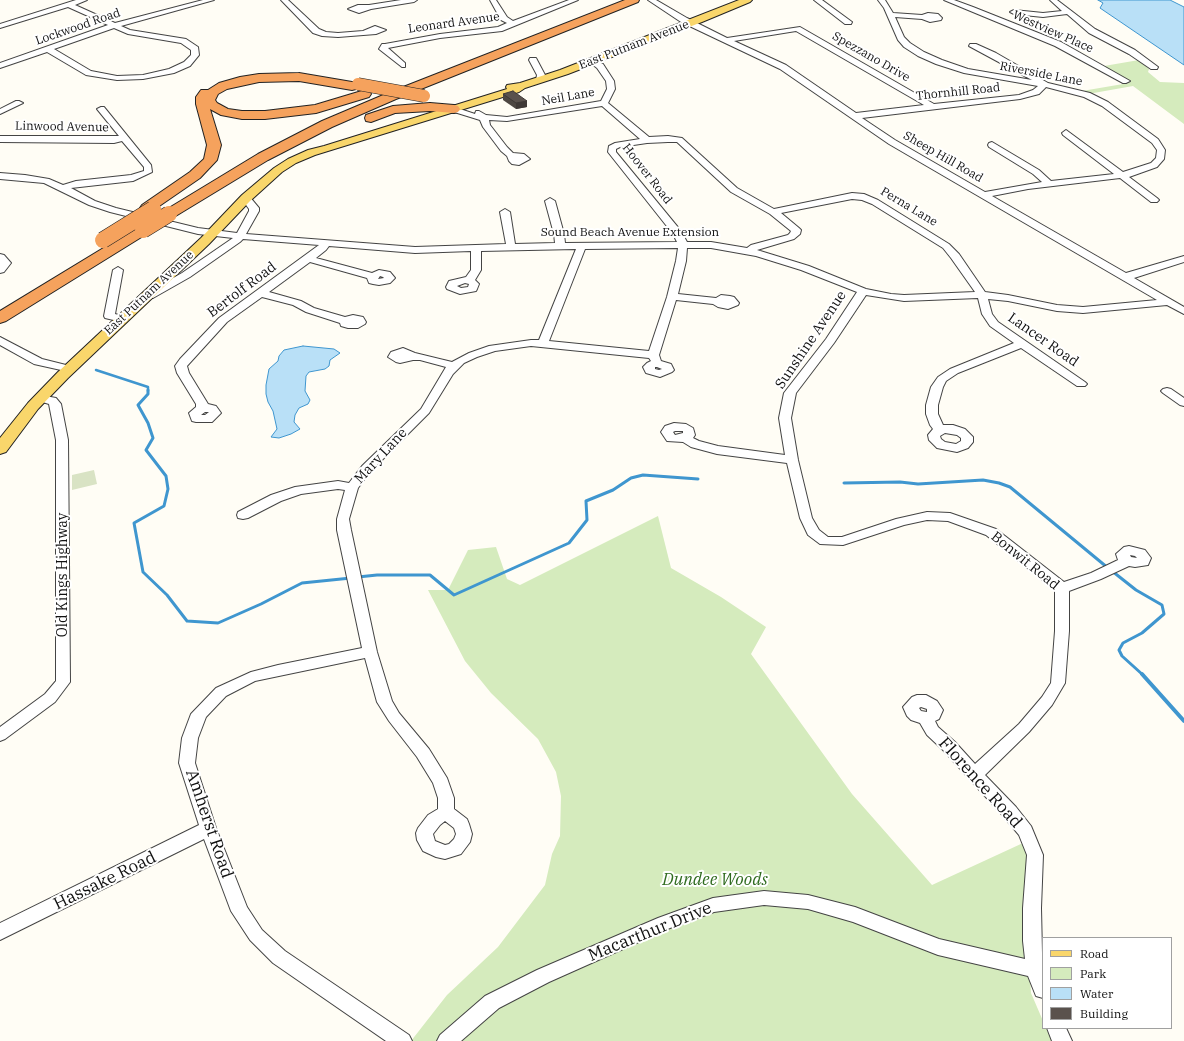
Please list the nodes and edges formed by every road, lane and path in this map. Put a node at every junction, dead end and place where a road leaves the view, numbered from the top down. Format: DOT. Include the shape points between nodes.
graph roads {
  1 [pos="84,0"];
  2 [pos="211,0"];
  3 [pos="284,0"];
  4 [pos="414,0"];
  5 [pos="493,0"];
  6 [pos="575,0"];
  7 [pos="614,0"];
  8 [pos="634,0"];
  9 [pos="747,0"];
  10 [pos="817,0"];
  11 [pos="881,0"];
  12 [pos="946,0"];
  13 [pos="1053,0"];
  14 [pos="654,2"];
  15 [pos="68,4"];
  16 [pos="369,7"];
  17 [pos="1014,12"];
  18 [pos="1069,12"];
  19 [pos="890,15"];
  20 [pos="923,16"];
  21 [pos="585,20"];
  22 [pos="848,22"];
  23 [pos="691,23"];
  24 [pos="513,24"];
  25 [pos="115,25"];
  26 [pos="0,26"];
  27 [pos="366,32"];
  28 [pos="725,40"];
  29 [pos="973,46"];
  30 [pos="47,49"];
  31 [pos="533,60"];
  32 [pos="592,61"];
  33 [pos="402,65"];
  34 [pos="0,66"];
  35 [pos="1154,67"];
  36 [pos="422,75"];
  37 [pos="1032,76"];
  38 [pos="540,80"];
  39 [pos="1020,81"];
  40 [pos="1126,81"];
  41 [pos="455,83"];
  42 [pos="1045,84"];
  43 [pos="355,85"];
  44 [pos="19,103"];
  45 [pos="442,103"];
  46 [pos="604,103"];
  47 [pos="933,107"];
  48 [pos="101,109"];
  49 [pos="0,112"];
  50 [pos="854,116"];
  51 [pos="410,117"];
  52 [pos="484,118"];
  53 [pos="356,123"];
  54 [pos="1066,133"];
  55 [pos="124,138"];
  56 [pos="0,139"];
  57 [pos="647,140"];
  58 [pos="992,146"];
  59 [pos="312,152"];
  60 [pos="511,155"];
  61 [pos="0,176"];
  62 [pos="1122,176"];
  63 [pos="1050,184"];
  64 [pos="217,185"];
  65 [pos="63,188"];
  66 [pos="983,195"];
  67 [pos="246,198"];
  68 [pos="1154,200"];
  69 [pos="550,202"];
  70 [pos="150,209"];
  71 [pos="505,212"];
  72 [pos="773,212"];
  73 [pos="212,233"];
  74 [pos="240,236"];
  75 [pos="325,243"];
  76 [pos="683,244"];
  77 [pos="582,245"];
  78 [pos="511,246"];
  79 [pos="560,246"];
  80 [pos="476,248"];
  81 [pos="749,251"];
  82 [pos="308,259"];
  83 [pos="1184,259"];
  84 [pos="118,270"];
  85 [pos="373,276"];
  86 [pos="1126,277"];
  87 [pos="469,281"];
  88 [pos="863,291"];
  89 [pos="260,293"];
  90 [pos="982,295"];
  91 [pos="672,296"];
  92 [pos="21,297"];
  93 [pos="1160,297"];
  94 [pos="142,300"];
  95 [pos="718,301"];
  96 [pos="0,302"];
  97 [pos="1135,305"];
  98 [pos="1184,311"];
  99 [pos="0,318"];
  100 [pos="122,319"];
  101 [pos="345,321"];
  102 [pos="543,344"];
  103 [pos="1021,344"];
  104 [pos="2,345"];
  105 [pos="410,356"];
  106 [pos="454,366"];
  107 [pos="70,368"];
  108 [pos="1081,384"];
  109 [pos="1167,391"];
  110 [pos="40,398"];
  111 [pos="1184,403"];
  112 [pos="202,408"];
  113 [pos="941,430"];
  114 [pos="685,438"];
  115 [pos="0,449"];
  116 [pos="792,460"];
  117 [pos="352,488"];
  118 [pos="243,515"];
  119 [pos="825,541"];
  120 [pos="1127,561"];
  121 [pos="1062,588"];
  122 [pos="370,652"];
  123 [pos="926,718"];
  124 [pos="0,735"];
  125 [pos="975,774"];
  126 [pos="446,812"];
  127 [pos="208,828"];
  128 [pos="0,932"];
  129 [pos="1035,969"];
  130 [pos="1042,987"];
  131 [pos="1056,1029"];
  132 [pos="402,1041"];
  133 [pos="447,1041"];
  134 [pos="1062,1041"];
  1 -- 15 [label="street"];
  2 -- 25 [label="street, Lockwood Road"];
  3 -- 27 [label="street" via="316,31 332,34"];
  4 -- 16 [label="street"];
  5 -- 24 [label="street" via="504,18"];
  6 -- 24 [label="street, Leonard Avenue"];
  7 -- 36 [label="highway"];
  8 -- 21 [label="highway"];
  9 -- 23 [label="main road, East Putnam Avenue"];
  10 -- 22 [label="street"];
  11 -- 19 [label="street, Riverside Lane"];
  12 -- 40 [label="street, Westview Place" via="1058,44"];
  13 -- 18 [label="street"];
  14 -- 23 [label="street, Sheep Hill Road"];
  15 -- 25 [label="street"];
  15 -- 26 [label="street"];
  17 -- 18 [label="street" via="1043,15"];
  18 -- 35 [label="street" via="1092,31"];
  19 -- 20 [label="street"];
  19 -- 39 [label="street, Riverside Lane" via="901,38 925,56 967,71"];
  21 -- 41 [label="highway"];
  21 -- 64 [label="highway" via="343,117 279,148"];
  23 -- 28 [label="street, Sheep Hill Road"];
  23 -- 32 [label="main road, East Putnam Avenue"];
  24 -- 33 [label="street, Leonard Avenue" via="488,31 385,46 383,49"];
  25 -- 30 [label="street, Lockwood Road"];
  25 -- 30 [label="street" via="137,34 184,42 195,49 195,55 187,64 171,71 143,77 117,78 89,73"];
  28 -- 47 [label="street, Spezzano Drive" via="797,28"];
  28 -- 50 [label="street, Sheep Hill Road" via="782,67"];
  29 -- 37 [label="street, Thornhill Road"];
  30 -- 34 [label="street, Lockwood Road"];
  31 -- 38 [label="street" via="541,75"];
  32 -- 38 [label="main road, East Putnam Avenue"];
  32 -- 46 [label="street, Neil Lane" via="600,66 610,81 611,89"];
  36 -- 43 [label="highway" via="326,107 290,113 233,114 215,108 209,100 213,92 223,86 240,80 259,78 299,77"];
  36 -- 70 [label="highway" via="341,107 277,137"];
  37 -- 39 [label="street, Thornhill Road"];
  37 -- 42 [label="street, Thornhill Road"];
  38 -- 45 [label="main road, East Putnam Avenue" via="514,90"];
  39 -- 42 [label="street, Riverside Lane"];
  42 -- 47 [label="street, Thornhill Road" via="1036,92 1020,97"];
  42 -- 62 [label="street, Riverside Lane" via="1075,91 1100,101 1155,141 1161,152 1157,162 1140,171"];
  43 -- 45 [label="highway, bridge"];
  43 -- 70 [label="highway" via="308,75 272,74 237,78 213,87 203,95 202,101 214,144 210,160 195,175"];
  44 -- 49 [label="street"];
  45 -- 51 [label="main road, East Putnam Avenue"];
  45 -- 52 [label="street, Neil Lane"];
  45 -- 53 [label="highway" via="398,109"];
  45 -- 59 [label="main road, East Putnam Avenue" via="326,149"];
  46 -- 52 [label="street, Neil Lane" via="502,120"];
  46 -- 57 [label="street"];
  47 -- 50 [label="street, Thornhill Road"];
  48 -- 55 [label="street"];
  50 -- 66 [label="street, Sheep Hill Road" via="896,145"];
  51 -- 53 [label="highway" via="407,113 399,112"];
  51 -- 59 [label="main road, East Putnam Avenue" via="327,144"];
  52 -- 60 [label="street" via="486,125"];
  53 -- 64 [label="highway" via="291,147"];
  54 -- 62 [label="street"];
  55 -- 56 [label="street, Linwood Avenue"];
  55 -- 65 [label="street" via="148,167 148,172 133,178 76,184"];
  57 -- 72 [label="street" via="668,138 682,142 734,190"];
  57 -- 76 [label="street, Hoover Road" via="618,144 611,150 675,229"];
  58 -- 63 [label="street" via="1036,172"];
  59 -- 67 [label="main road, East Putnam Avenue" via="278,170"];
  61 -- 65 [label="street, Sound Beach Avenue Extension" via="33,179"];
  62 -- 63 [label="street, Riverside Lane"];
  62 -- 68 [label="street"];
  63 -- 66 [label="street, Riverside Lane"];
  64 -- 92 [label="highway, bridge" via="143,230"];
  65 -- 73 [label="street, Sound Beach Avenue Extension" via="106,208"];
  66 -- 86 [label="street, Sheep Hill Road"];
  67 -- 73 [label="main road, East Putnam Avenue"];
  67 -- 74 [label="street" via="254,211"];
  69 -- 79 [label="street"];
  70 -- 92 [label="highway, bridge"];
  71 -- 78 [label="street"];
  72 -- 81 [label="street" via="797,232 791,237 754,247"];
  72 -- 90 [label="street, Perna Lane" via="846,197 871,199 946,246"];
  73 -- 74 [label="street, Sound Beach Avenue Extension"];
  73 -- 94 [label="main road, East Putnam Avenue"];
  74 -- 75 [label="street, Sound Beach Avenue Extension"];
  74 -- 94 [label="street" via="231,245"];
  75 -- 80 [label="street, Sound Beach Avenue Extension" via="408,250"];
  75 -- 82 [label="street, Bertolf Road" via="323,248"];
  76 -- 77 [label="street, Sound Beach Avenue Extension"];
  76 -- 81 [label="street, Sound Beach Avenue Extension" via="721,246"];
  76 -- 91 [label="street"];
  77 -- 79 [label="street, Sound Beach Avenue Extension"];
  77 -- 102 [label="street"];
  78 -- 79 [label="street, Sound Beach Avenue Extension"];
  78 -- 80 [label="street, Sound Beach Avenue Extension"];
  80 -- 87 [label="street" via="476,270"];
  81 -- 88 [label="street, Sound Beach Avenue Extension" via="805,268"];
  82 -- 85 [label="street"];
  82 -- 89 [label="street, Bertolf Road"];
  83 -- 86 [label="street"];
  84 -- 100 [label="street" via="109,316"];
  86 -- 93 [label="street, Sheep Hill Road"];
  88 -- 90 [label="street, Sound Beach Avenue Extension" via="904,298"];
  88 -- 116 [label="street, Sunshine Avenue" via="830,341 790,393 786,418"];
  89 -- 101 [label="street" via="297,303"];
  89 -- 112 [label="street, Bertolf Road" via="223,320 181,366"];
  90 -- 97 [label="street, Sound Beach Avenue Extension" via="1076,310"];
  90 -- 103 [label="street, Lancer Road" via="986,314 994,324"];
  91 -- 95 [label="street"];
  91 -- 102 [label="street, Mary Lane" via="655,359"];
  92 -- 96 [label="highway"];
  92 -- 99 [label="highway"];
  93 -- 97 [label="street, Sound Beach Avenue Extension"];
  93 -- 97 [label="street, Sound Beach Avenue Extension"];
  93 -- 98 [label="street, Sheep Hill Road"];
  94 -- 100 [label="main road, East Putnam Avenue"];
  100 -- 107 [label="main road, East Putnam Avenue"];
  102 -- 106 [label="street, Mary Lane" via="493,348 473,355"];
  103 -- 108 [label="street, Lancer Road"];
  103 -- 113 [label="street" via="954,371 942,379 932,405 934,420"];
  104 -- 107 [label="street" via="38,362"];
  105 -- 106 [label="street"];
  106 -- 117 [label="street, Mary Lane" via="424,411 366,469"];
  107 -- 110 [label="main road, East Putnam Avenue"];
  109 -- 111 [label="street"];
  110 -- 115 [label="main road, East Putnam Avenue"];
  110 -- 124 [label="street, Old Kings Highway" via="52,400 55,404 62,440 63,682 50,698"];
  114 -- 116 [label="street" via="695,444 717,450"];
  116 -- 119 [label="street, Sunshine Avenue" via="806,518 815,535"];
  117 -- 118 [label="street" via="338,485 299,490 276,498"];
  117 -- 122 [label="street, Mary Lane" via="343,519 346,545"];
  119 -- 121 [label="street, Bonwit Road" via="843,541 927,516 950,517 991,532"];
  120 -- 121 [label="street"];
  121 -- 125 [label="street, Bonwit Road" via="1058,683 1047,701 1024,728"];
  122 -- 126 [label="street, Mary Lane" via="386,702 441,782 446,798"];
  122 -- 127 [label="street, Amherst Road" via="251,677 221,692 199,714 190,738 188,763"];
  123 -- 125 [label="street, Florence Road" via="932,731"];
  125 -- 129 [label="street, Florence Road" via="1025,830 1033,848 1035,855 1032,941"];
  127 -- 128 [label="street, Hassake Road"];
  127 -- 132 [label="street, Amherst Road" via="240,911 256,935 279,957"];
  129 -- 130 [label="street, Florence Road"];
  129 -- 133 [label="street, Macarthur Drive" via="938,947 855,915 808,902 764,898 712,905 550,973 492,1002"];
  131 -- 134 [label="street"];
}
